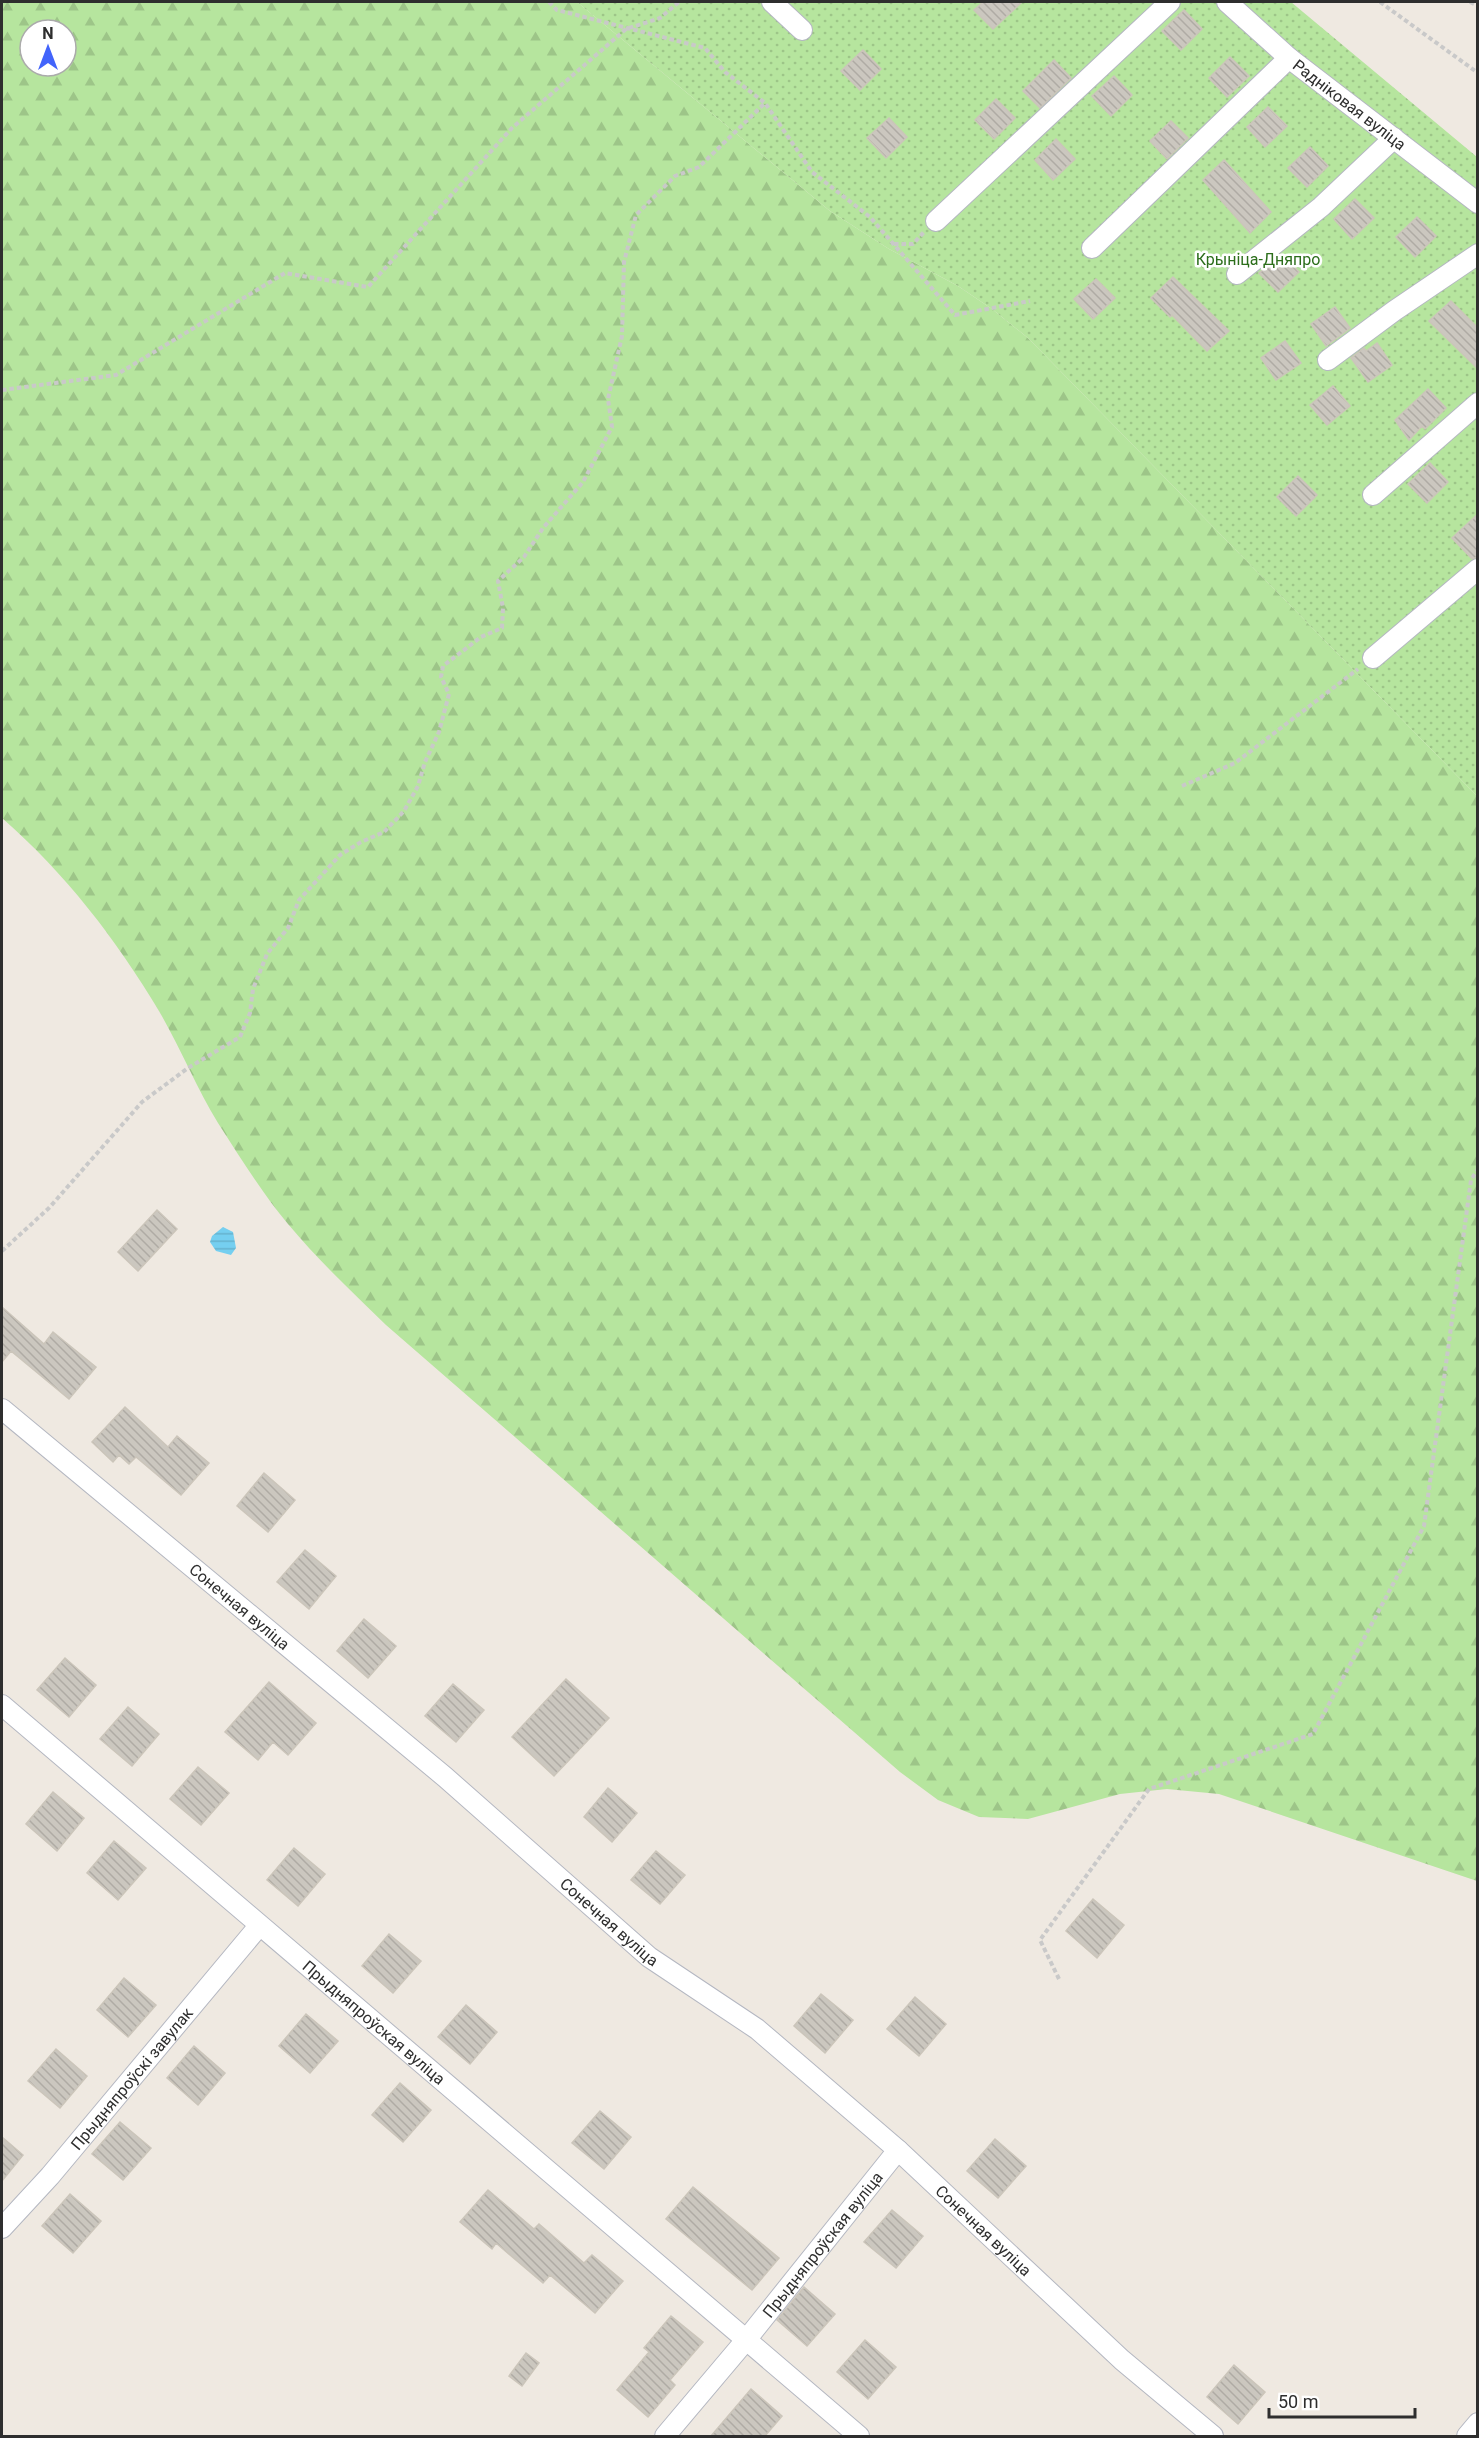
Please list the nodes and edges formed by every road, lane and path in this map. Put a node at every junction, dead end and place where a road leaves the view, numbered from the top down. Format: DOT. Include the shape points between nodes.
graph roads {
  1 [pos="549,2"];
  2 [pos="679,2"];
  3 [pos="772,2"];
  4 [pos="1170,2"];
  5 [pos="1227,2"];
  6 [pos="1380,2"];
  7 [pos="1470,2"];
  8 [pos="1478,6"];
  9 [pos="626,29"];
  10 [pos="802,30"];
  11 [pos="1289,58"];
  12 [pos="1478,73"];
  13 [pos="765,103"];
  14 [pos="1394,138"];
  15 [pos="1478,203"];
  16 [pos="936,221"];
  17 [pos="894,244"];
  18 [pos="1092,248"];
  19 [pos="1478,254"];
  20 [pos="1237,274"];
  21 [pos="1029,301"];
  22 [pos="1328,360"];
  23 [pos="2,390"];
  24 [pos="1478,404"];
  25 [pos="1373,495"];
  26 [pos="1478,569"];
  27 [pos="1373,658"];
  28 [pos="1182,786"];
  29 [pos="1478,1169"];
  30 [pos="2,1251"];
  31 [pos="2,1409"];
  32 [pos="2,1705"];
  33 [pos="259,1926"];
  34 [pos="1059,1979"];
  35 [pos="898,2150"];
  36 [pos="2,2228"];
  37 [pos="746,2340"];
  38 [pos="1478,2423"];
  39 [pos="665,2436"];
  40 [pos="859,2436"];
  41 [pos="1213,2436"];
  42 [pos="1467,2436"];
  1 -- 9 [label="path" via="557,10"];
  2 -- 9 [label="path" via="660,18"];
  3 -- 10 [label="street"];
  4 -- 16 [label="street"];
  5 -- 11 [label="street, Радніковая вуліца"];
  6 -- 12 [label="path"];
  7 -- 8 [label="path"];
  9 -- 13 [label="path" via="705,48 725,72"];
  9 -- 23 [label="path" via="512,128 368,287 285,273 116,375"];
  11 -- 14 [label="street, Радніковая вуліца"];
  11 -- 18 [label="street"];
  13 -- 17 [label="path" via="812,172 870,217"];
  13 -- 30 [label="path" via="699,167 675,176 636,215 624,262 622,336 608,399 612,427 583,482 524,557 498,580 504,608 502,628 481,637 443,666 441,677 449,694 439,732 404,811 384,832 340,855 299,900 288,928 267,954 240,1037 142,1102 49,1208"];
  14 -- 15 [label="street, Радніковая вуліца"];
  14 -- 20 [label="street" via="1321,207"];
  16 -- 17 [label="path" via="913,244"];
  17 -- 21 [label="path" via="955,315"];
  19 -- 22 [label="street"];
  24 -- 25 [label="street"];
  26 -- 27 [label="street"];
  27 -- 28 [label="path" via="1235,763"];
  29 -- 34 [label="path" via="1471,1180 1424,1526 1313,1734 1149,1789 1040,1941"];
  31 -- 35 [label="street, Сонечная вуліца" via="445,1777 649,1957 757,2029"];
  32 -- 33 [label="street, Прыдняпроўская вуліца"];
  33 -- 36 [label="street, Прыдняпроўскі завулак"];
  33 -- 37 [label="street, Прыдняпроўская вуліца"];
  35 -- 37 [label="street, Прыдняпроўская вуліца"];
  35 -- 41 [label="street, Сонечная вуліца" via="1122,2360"];
  37 -- 39 [label="street"];
  37 -- 40 [label="street, Прыдняпроўская вуліца"];
  38 -- 42 [label="street"];
}
